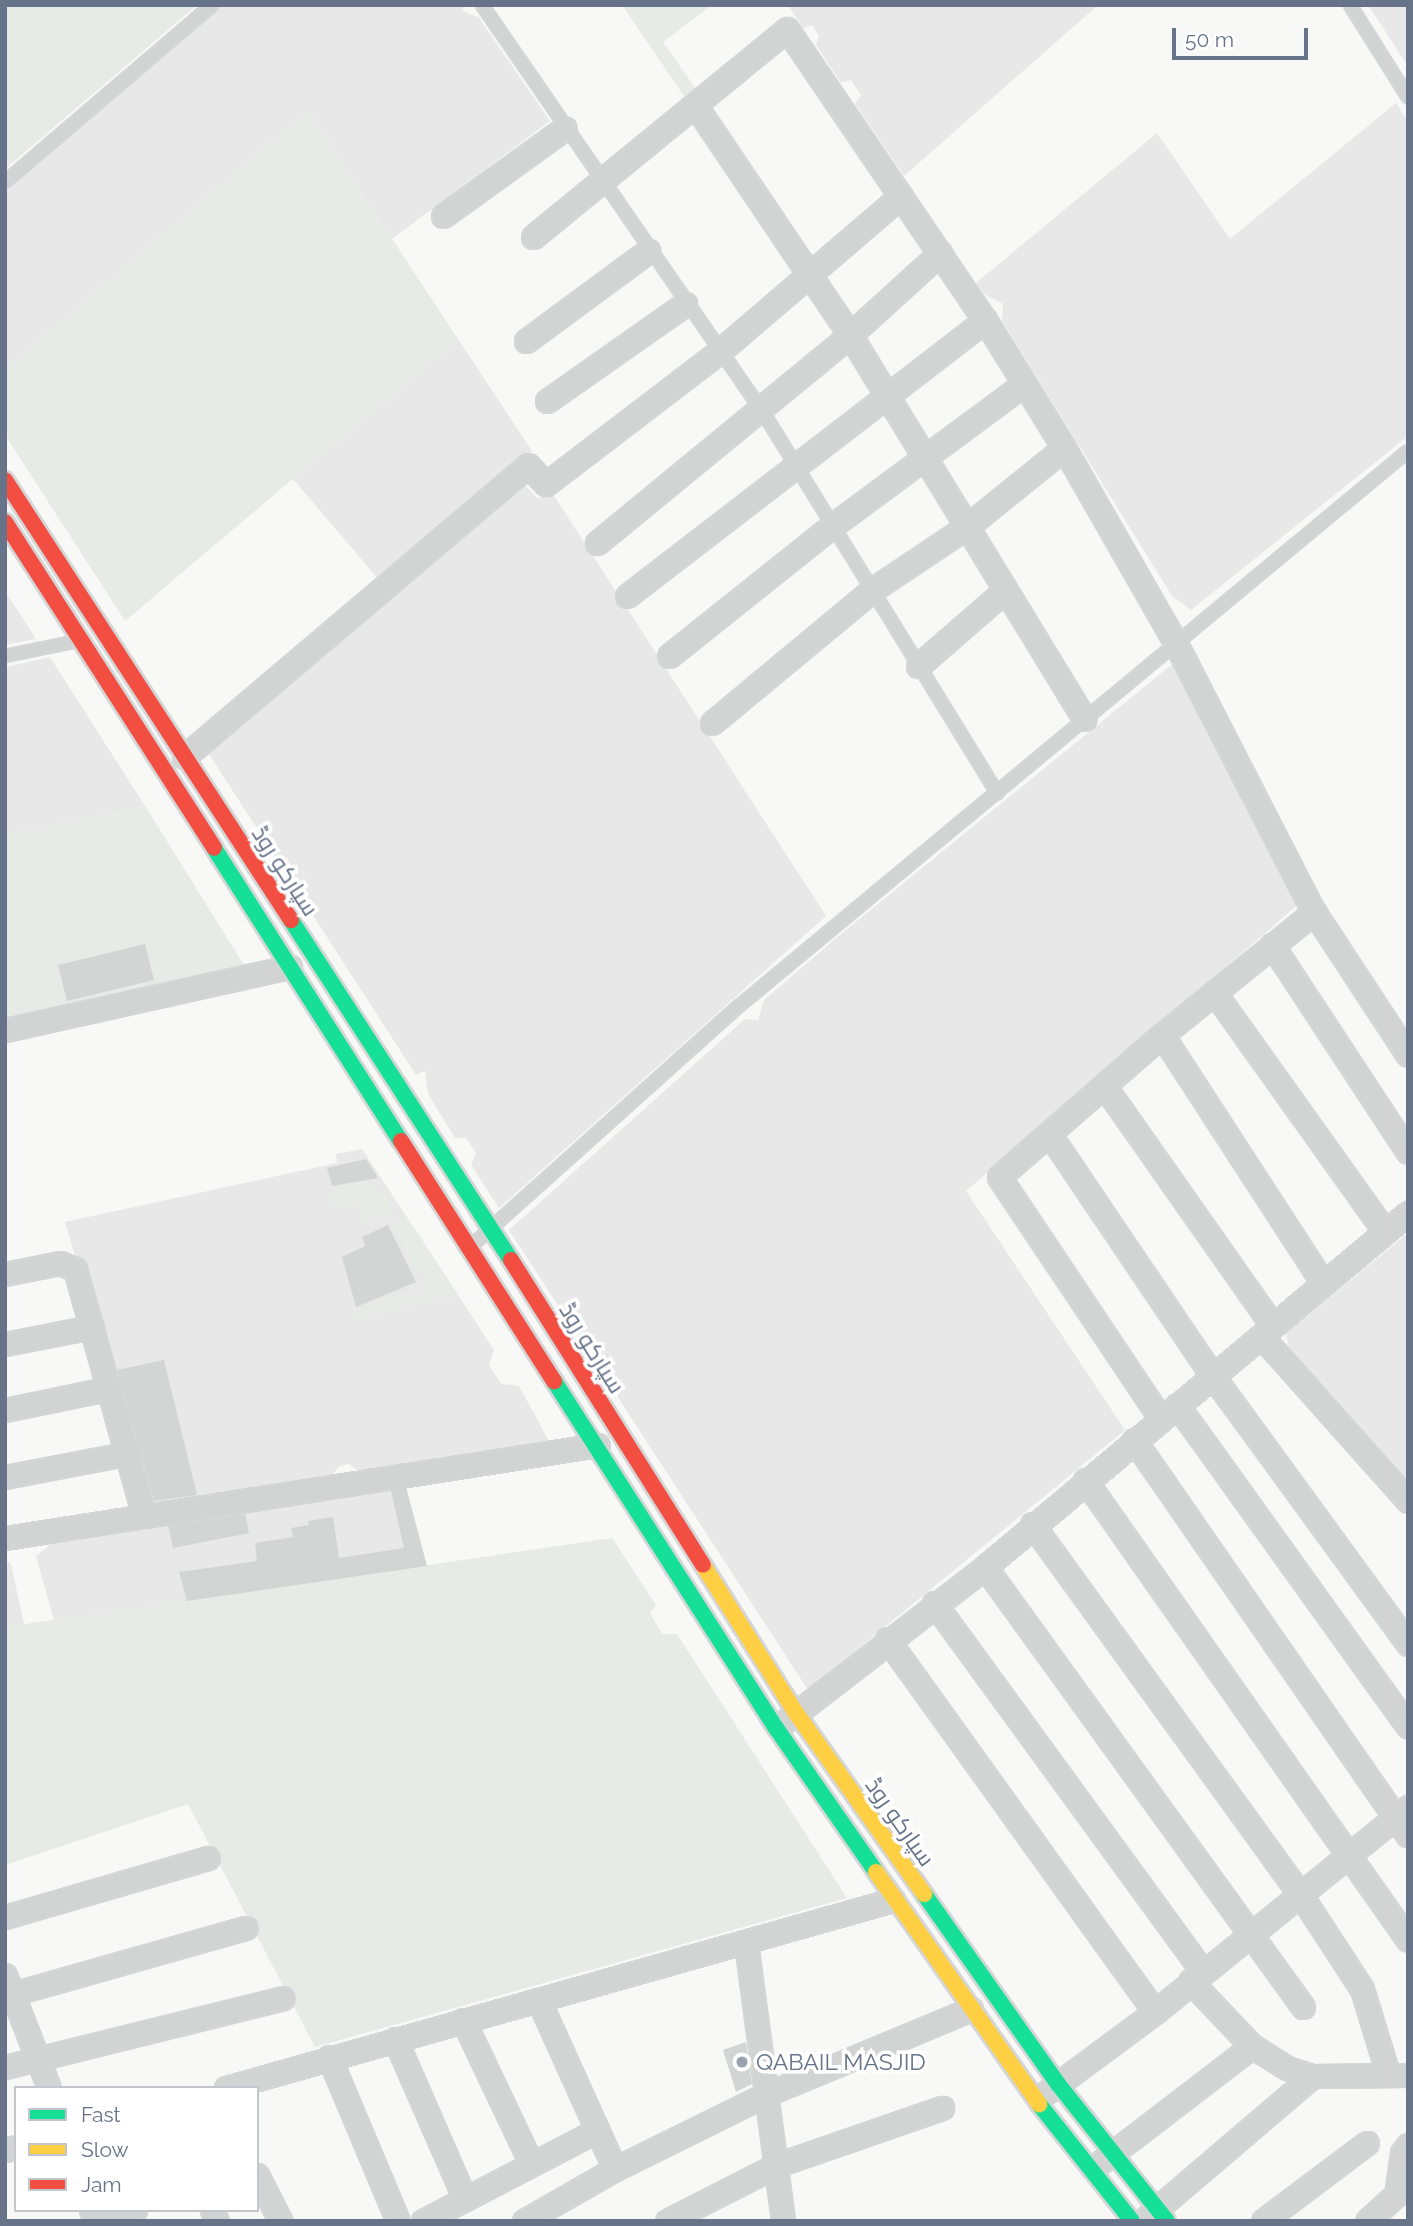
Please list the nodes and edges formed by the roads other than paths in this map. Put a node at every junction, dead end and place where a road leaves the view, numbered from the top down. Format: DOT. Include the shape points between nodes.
graph roads {
  1 [pos="212,5"];
  2 [pos="482,5"];
  3 [pos="1350,5"];
  4 [pos="1408,97"];
  5 [pos="695,105"];
  6 [pos="565,128"];
  7 [pos="604,179"];
  8 [pos="5,182"];
  9 [pos="901,196"];
  10 [pos="443,216"];
  11 [pos="533,237"];
  12 [pos="648,251"];
  13 [pos="940,253"];
  14 [pos="811,277"];
  15 [pos="685,304"];
  16 [pos="985,320"];
  17 [pos="850,335"];
  18 [pos="526,341"];
  19 [pos="720,351"];
  20 [pos="1024,384"];
  21 [pos="888,396"];
  22 [pos="547,401"];
  23 [pos="761,409"];
  24 [pos="1064,448"];
  25 [pos="1408,451"];
  26 [pos="927,459"];
  27 [pos="794,463"];
  28 [pos="5,480"];
  29 [pos="5,522"];
  30 [pos="831,526"];
  31 [pos="965,528"];
  32 [pos="597,544"];
  33 [pos="872,590"];
  34 [pos="1003,592"];
  35 [pos="627,596"];
  36 [pos="81,641"];
  37 [pos="1175,642"];
  38 [pos="5,656"];
  39 [pos="669,656"];
  40 [pos="918,666"];
  41 [pos="1084,719"];
  42 [pos="712,723"];
  43 [pos="184,757"];
  44 [pos="997,793"];
  45 [pos="1314,912"];
  46 [pos="1272,945"];
  47 [pos="290,967"];
  48 [pos="1214,992"];
  49 [pos="5,1030"];
  50 [pos="1162,1035"];
  51 [pos="1408,1055"];
  52 [pos="1105,1087"];
  53 [pos="1051,1135"];
  54 [pos="1408,1152"];
  55 [pos="1408,1213"];
  56 [pos="491,1229"];
  57 [pos="1385,1232"];
  58 [pos="469,1248"];
  59 [pos="5,1274"];
  60 [pos="1323,1283"];
  61 [pos="92,1328"];
  62 [pos="1268,1332"];
  63 [pos="5,1343"];
  64 [pos="1212,1375"];
  65 [pos="111,1388"];
  66 [pos="5,1410"];
  67 [pos="1169,1412"];
  68 [pos="1134,1440"];
  69 [pos="598,1445"];
  70 [pos="130,1453"];
  71 [pos="5,1477"];
  72 [pos="1085,1480"];
  73 [pos="1408,1501"];
  74 [pos="144,1517"];
  75 [pos="1032,1524"];
  76 [pos="5,1538"];
  77 [pos="985,1567"];
  78 [pos="934,1603"];
  79 [pos="887,1639"];
  80 [pos="1408,1644"];
  81 [pos="796,1713"];
  82 [pos="1408,1727"];
  83 [pos="776,1728"];
  84 [pos="1401,1812"];
  85 [pos="1408,1835"];
  86 [pos="1348,1855"];
  87 [pos="208,1858"];
  88 [pos="1300,1894"];
  89 [pos="894,1900"];
  90 [pos="5,1917"];
  91 [pos="246,1928"];
  92 [pos="1251,1937"];
  93 [pos="1408,1940"];
  94 [pos="746,1943"];
  95 [pos="1196,1975"];
  96 [pos="8,1989"];
  97 [pos="283,1998"];
  98 [pos="539,2001"];
  99 [pos="1303,2007"];
  100 [pos="971,2009"];
  101 [pos="1155,2012"];
  102 [pos="463,2021"];
  103 [pos="395,2039"];
  104 [pos="1252,2046"];
  105 [pos="37,2057"];
  106 [pos="329,2057"];
  107 [pos="5,2067"];
  108 [pos="1398,2074"];
  109 [pos="1312,2076"];
  110 [pos="1058,2084"];
  111 [pos="48,2086"];
  112 [pos="233,2086"];
  113 [pos="767,2094"];
  114 [pos="1036,2099"];
  115 [pos="943,2108"];
  116 [pos="598,2130"];
  117 [pos="1367,2143"];
  118 [pos="1408,2146"];
  119 [pos="1113,2153"];
  120 [pos="531,2163"];
  121 [pos="777,2165"];
  122 [pos="615,2169"];
  123 [pos="1091,2170"];
  124 [pos="259,2179"];
  125 [pos="464,2197"];
  126 [pos="1402,2201"];
  127 [pos="131,2212"];
  128 [pos="1156,2217"];
  129 [pos="280,2220"];
  130 [pos="113,2221"];
  131 [pos="398,2221"];
  132 [pos="423,2221"];
  133 [pos="524,2221"];
  134 [pos="667,2221"];
  135 [pos="783,2221"];
  136 [pos="1132,2221"];
  137 [pos="1263,2221"];
  138 [pos="1367,2221"];
  1 -- 8 [label="lane"];
  2 -- 6 [label="lane"];
  3 -- 4 [label="lane"];
  5 -- 7 [label="street"];
  5 -- 9 [label="street" via="787,29"];
  5 -- 14 [label="street"];
  6 -- 7 [label="lane"];
  6 -- 10 [label="street"];
  7 -- 11 [label="street"];
  7 -- 12 [label="lane"];
  9 -- 13 [label="street"];
  9 -- 14 [label="street"];
  12 -- 15 [label="lane"];
  12 -- 18 [label="street"];
  13 -- 16 [label="street"];
  13 -- 17 [label="street"];
  14 -- 17 [label="street"];
  14 -- 19 [label="street"];
  15 -- 19 [label="lane"];
  15 -- 22 [label="street"];
  16 -- 20 [label="street"];
  16 -- 21 [label="street"];
  17 -- 21 [label="street"];
  17 -- 23 [label="street"];
  19 -- 23 [label="lane"];
  19 -- 43 [label="street" via="546,484 528,465"];
  20 -- 24 [label="street"];
  20 -- 26 [label="street"];
  21 -- 26 [label="street"];
  21 -- 27 [label="street"];
  23 -- 27 [label="lane"];
  23 -- 32 [label="street"];
  24 -- 31 [label="street"];
  24 -- 37 [label="street"];
  25 -- 37 [label="lane"];
  26 -- 30 [label="street"];
  26 -- 31 [label="street"];
  27 -- 30 [label="lane"];
  27 -- 35 [label="street"];
  28 -- 43 [label="street, سپارکو روڈ"];
  29 -- 36 [label="street, سپارکو روڈ"];
  30 -- 33 [label="lane"];
  30 -- 39 [label="street"];
  31 -- 33 [label="street"];
  31 -- 34 [label="street"];
  33 -- 40 [label="lane"];
  33 -- 42 [label="street"];
  34 -- 40 [label="street"];
  34 -- 41 [label="street"];
  36 -- 38 [label="lane"];
  36 -- 47 [label="street, سپارکو روڈ"];
  37 -- 41 [label="lane"];
  37 -- 45 [label="street"];
  40 -- 44 [label="lane"];
  41 -- 44 [label="lane"];
  43 -- 56 [label="street, سپارکو روڈ"];
  44 -- 56 [label="lane" via="740,1006"];
  45 -- 46 [label="street"];
  45 -- 51 [label="street"];
  46 -- 48 [label="street"];
  46 -- 54 [label="street"];
  47 -- 49 [label="street"];
  47 -- 58 [label="street, سپارکو روڈ"];
  48 -- 50 [label="street"];
  48 -- 57 [label="street"];
  50 -- 52 [label="street"];
  50 -- 60 [label="street"];
  52 -- 53 [label="street"];
  52 -- 62 [label="street"];
  53 -- 64 [label="street"];
  53 -- 67 [label="street" via="1002,1171 1001,1184"];
  55 -- 57 [label="street"];
  56 -- 58 [label="lane"];
  56 -- 81 [label="street, سپارکو روڈ"];
  57 -- 60 [label="street"];
  58 -- 69 [label="street, سپارکو روڈ"];
  59 -- 61 [label="street" via="69,1264 75,1269"];
  60 -- 62 [label="street"];
  61 -- 63 [label="street"];
  61 -- 65 [label="street"];
  62 -- 64 [label="street"];
  62 -- 73 [label="street"];
  64 -- 67 [label="street"];
  64 -- 80 [label="street"];
  65 -- 66 [label="street"];
  65 -- 70 [label="street"];
  67 -- 68 [label="street"];
  67 -- 82 [label="street"];
  68 -- 72 [label="street"];
  68 -- 84 [label="street"];
  69 -- 74 [label="street"];
  69 -- 83 [label="street, سپارکو روڈ"];
  70 -- 71 [label="street"];
  70 -- 74 [label="street"];
  72 -- 75 [label="street"];
  72 -- 86 [label="street"];
  74 -- 76 [label="street"];
  75 -- 77 [label="street"];
  75 -- 88 [label="street"];
  77 -- 78 [label="street"];
  77 -- 92 [label="street"];
  78 -- 79 [label="street"];
  78 -- 95 [label="street"];
  79 -- 81 [label="street"];
  79 -- 101 [label="street"];
  81 -- 83 [label="street"];
  81 -- 110 [label="street, سپارکو روڈ"];
  83 -- 89 [label="street, سپارکو روڈ"];
  84 -- 85 [label="street"];
  84 -- 86 [label="street"];
  86 -- 88 [label="street"];
  86 -- 93 [label="street"];
  87 -- 90 [label="street"];
  88 -- 92 [label="street"];
  88 -- 108 [label="street" via="1362,1989"];
  89 -- 94 [label="street"];
  89 -- 100 [label="street, سپارکو روڈ"];
  91 -- 96 [label="street"];
  92 -- 95 [label="street"];
  92 -- 99 [label="street"];
  94 -- 98 [label="street"];
  94 -- 113 [label="street"];
  95 -- 101 [label="street"];
  95 -- 104 [label="street"];
  96 -- 105 [label="street"];
  97 -- 105 [label="street"];
  98 -- 102 [label="street"];
  98 -- 116 [label="street"];
  100 -- 113 [label="street"];
  100 -- 114 [label="street, سپارکو روڈ"];
  101 -- 110 [label="street"];
  102 -- 103 [label="street"];
  102 -- 120 [label="street"];
  103 -- 106 [label="street"];
  103 -- 125 [label="street"];
  104 -- 109 [label="street" via="1287,2068"];
  104 -- 119 [label="street"];
  105 -- 107 [label="street"];
  105 -- 111 [label="street"];
  106 -- 112 [label="street"];
  106 -- 131 [label="street"];
  108 -- 109 [label="street"];
  109 -- 128 [label="street"];
  110 -- 114 [label="street"];
  110 -- 119 [label="street, سپارکو روڈ"];
  113 -- 121 [label="street"];
  113 -- 122 [label="street"];
  114 -- 123 [label="street, سپارکو روڈ"];
  115 -- 121 [label="street"];
  116 -- 120 [label="street"];
  116 -- 122 [label="street"];
  117 -- 137 [label="street"];
  118 -- 126 [label="street" via="1402,2153"];
  119 -- 123 [label="street"];
  119 -- 128 [label="street, سپارکو روڈ"];
  120 -- 125 [label="street"];
  121 -- 134 [label="street"];
  121 -- 135 [label="street"];
  122 -- 133 [label="street"];
  123 -- 136 [label="street, سپارکو روڈ"];
  124 -- 129 [label="street"];
  125 -- 132 [label="street"];
  126 -- 138 [label="street"];
  127 -- 130 [label="street"];
}
